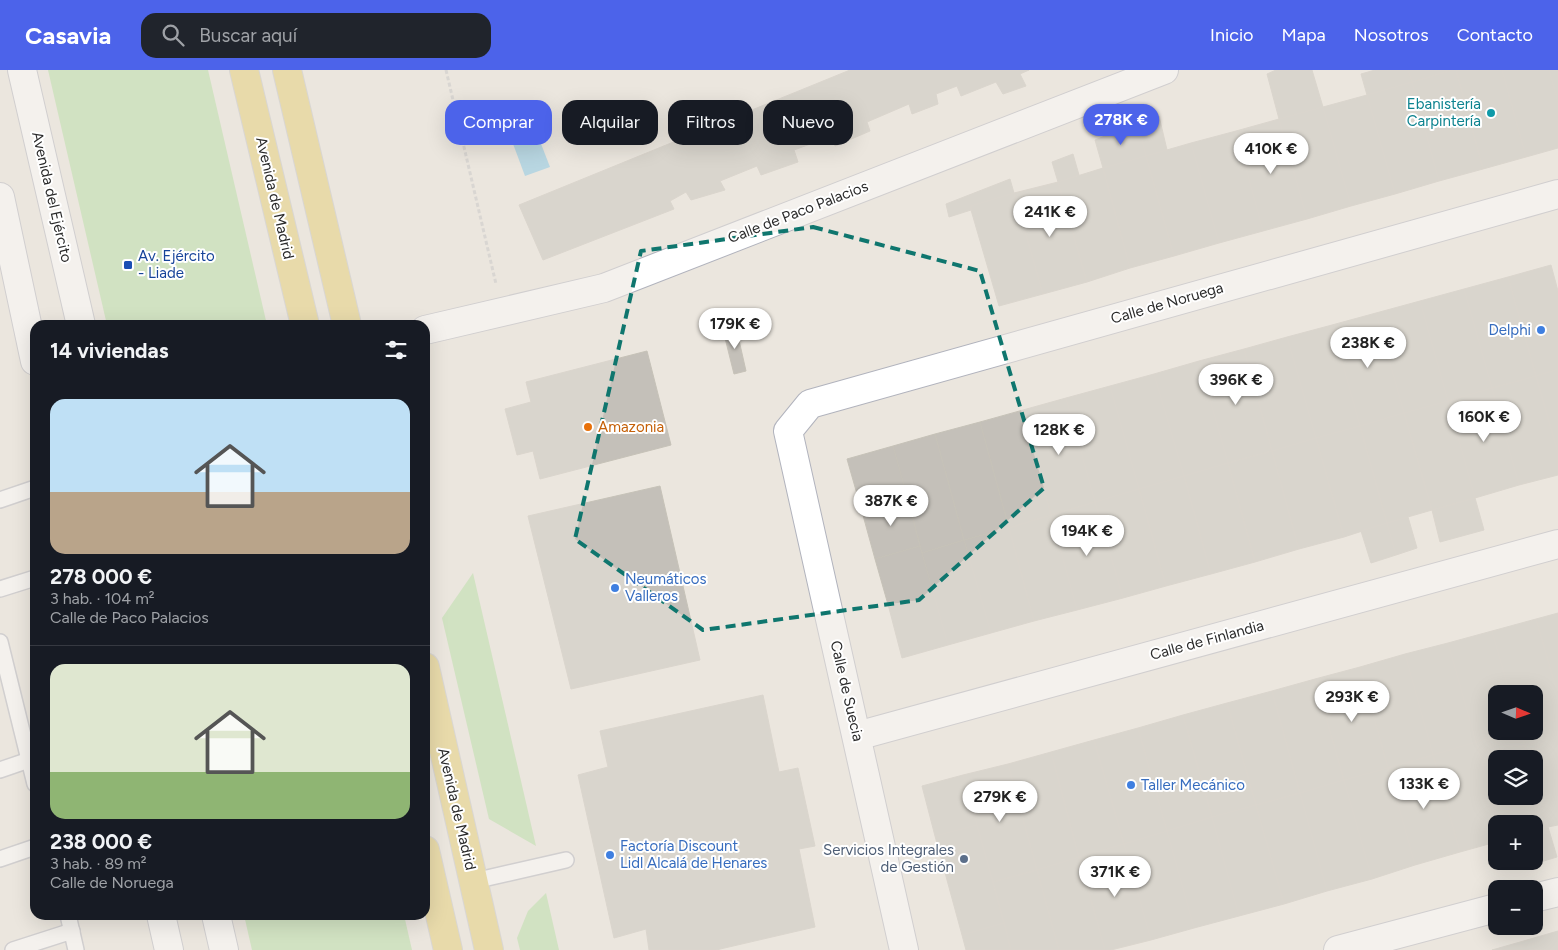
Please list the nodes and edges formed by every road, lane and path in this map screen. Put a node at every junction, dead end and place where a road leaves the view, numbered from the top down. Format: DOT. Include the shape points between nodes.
graph roads {
  1 [pos="22,70"];
  2 [pos="244,70"];
  3 [pos="287,70"];
  4 [pos="446,70"];
  5 [pos="1164,70"];
  6 [pos="1558,194"];
  7 [pos="0,197"];
  8 [pos="502,312"];
  9 [pos="80,320"];
  10 [pos="304,320"];
  11 [pos="346,320"];
  12 [pos="430,329"];
  13 [pos="30,338"];
  14 [pos="788,431"];
  15 [pos="30,490"];
  16 [pos="0,500"];
  17 [pos="1558,544"];
  18 [pos="30,580"];
  19 [pos="0,589"];
  20 [pos="0,642"];
  21 [pos="4,679"];
  22 [pos="430,689"];
  23 [pos="857,736"];
  24 [pos="29,760"];
  25 [pos="30,764"];
  26 [pos="0,770"];
  27 [pos="30,849"];
  28 [pos="0,859"];
  29 [pos="566,860"];
  30 [pos="430,872"];
  31 [pos="474,881"];
  32 [pos="1558,892"];
  33 [pos="1543,896"];
  34 [pos="1488,910"];
  35 [pos="69,920"];
  36 [pos="162,920"];
  37 [pos="217,920"];
  38 [pos="72,931"];
  39 [pos="13,950"];
  40 [pos="76,950"];
  41 [pos="169,950"];
  42 [pos="224,950"];
  43 [pos="448,950"];
  44 [pos="489,950"];
  45 [pos="904,950"];
  46 [pos="1338,950"];
  1 -- 9 [label="street, Avenida del Ejército"];
  2 -- 10 [label="main road, Avenida de Madrid"];
  3 -- 11 [label="main road"];
  4 -- 8 [label="path"];
  5 -- 8 [label="street, Calle de Paco Palacios" via="604,288"];
  6 -- 14 [label="street, Calle de Noruega" via="810,404"];
  7 -- 13 [label="street"];
  8 -- 12 [label="street, Calle de Paco Palacios"];
  14 -- 23 [label="street, Calle de Suecia"];
  15 -- 16 [label="lane"];
  17 -- 23 [label="street, Calle de Finlandia"];
  18 -- 19 [label="lane"];
  20 -- 21 [label="lane"];
  21 -- 24 [label="lane"];
  22 -- 31 [label="main road, Avenida de Madrid"];
  23 -- 45 [label="street, Calle de Suecia"];
  24 -- 25 [label="lane"];
  24 -- 26 [label="lane"];
  27 -- 28 [label="lane"];
  29 -- 31 [label="lane"];
  30 -- 43 [label="main road"];
  31 -- 44 [label="main road, Avenida de Madrid"];
  32 -- 33 [label="street"];
  34 -- 46 [label="street"];
  35 -- 38 [label="lane"];
  36 -- 41 [label="street"];
  37 -- 42 [label="street"];
  38 -- 39 [label="lane"];
  38 -- 40 [label="lane"];
}
